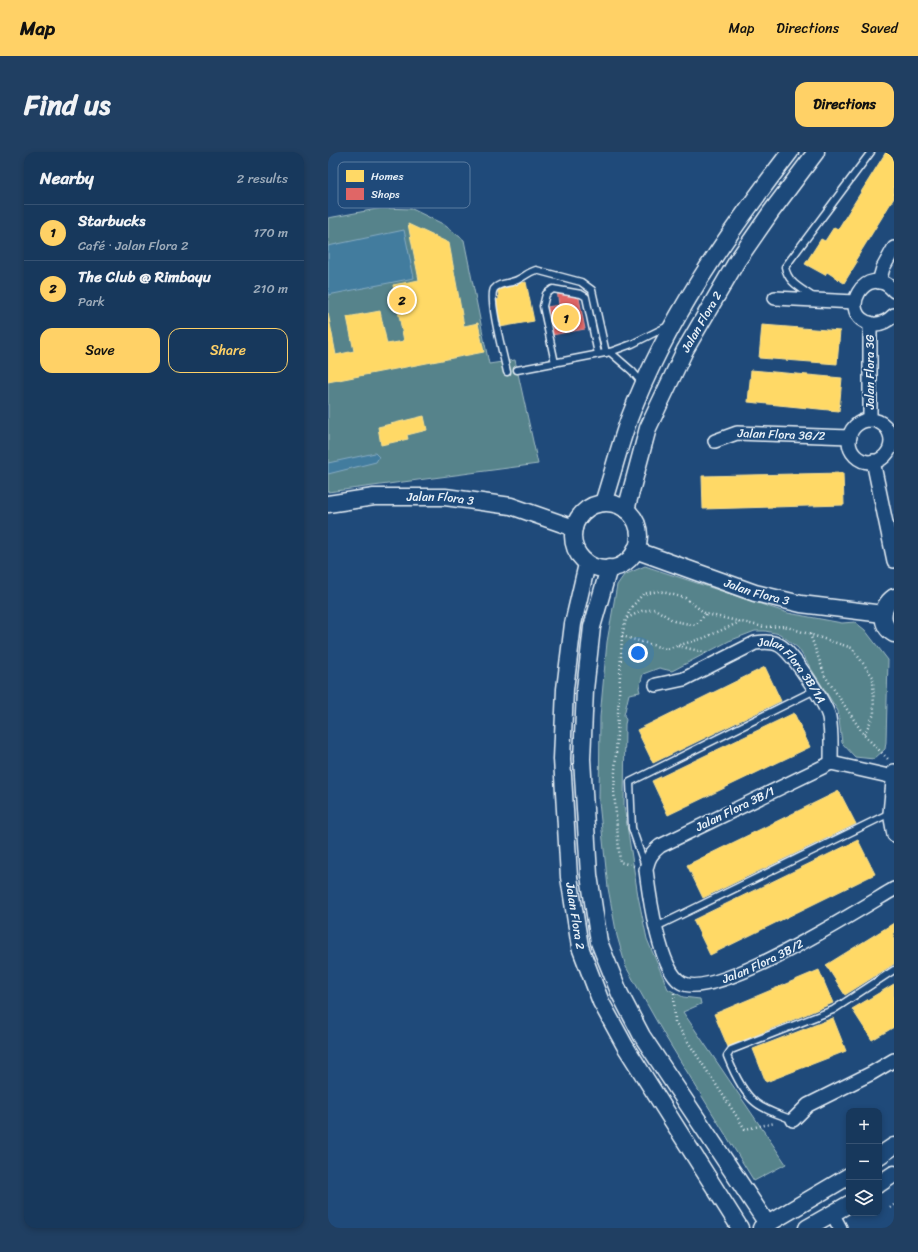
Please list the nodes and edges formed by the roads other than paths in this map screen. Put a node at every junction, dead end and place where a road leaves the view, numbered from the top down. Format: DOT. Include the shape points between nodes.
graph roads {
  1 [pos="790,152"];
  2 [pos="816,152"];
  3 [pos="871,152"];
  4 [pos="894,248"];
  5 [pos="880,282"];
  6 [pos="894,291"];
  7 [pos="775,298"];
  8 [pos="820,301"];
  9 [pos="855,302"];
  10 [pos="894,315"];
  11 [pos="674,323"];
  12 [pos="870,323"];
  13 [pos="608,353"];
  14 [pos="598,354"];
  15 [pos="555,362"];
  16 [pos="517,370"];
  17 [pos="506,372"];
  18 [pos="644,385"];
  19 [pos="870,420"];
  20 [pos="850,437"];
  21 [pos="892,440"];
  22 [pos="715,441"];
  23 [pos="873,461"];
  24 [pos="328,504"];
  25 [pos="603,504"];
  26 [pos="626,510"];
  27 [pos="574,528"];
  28 [pos="635,550"];
  29 [pos="894,561"];
  30 [pos="587,564"];
  31 [pos="609,568"];
  32 [pos="894,597"];
  33 [pos="883,614"];
  34 [pos="894,634"];
  35 [pos="656,684"];
  36 [pos="815,690"];
  37 [pos="831,763"];
  38 [pos="894,771"];
  39 [pos="890,813"];
  40 [pos="894,835"];
  41 [pos="646,870"];
  42 [pos="894,889"];
  43 [pos="655,927"];
  44 [pos="894,970"];
  45 [pos="894,1060"];
  46 [pos="793,1120"];
  47 [pos="894,1146"];
  48 [pos="882,1154"];
  49 [pos="894,1174"];
  50 [pos="846,1178"];
  51 [pos="882,1182"];
  52 [pos="846,1208"];
  53 [pos="836,1221"];
  54 [pos="764,1226"];
  55 [pos="740,1228"];
  56 [pos="807,1228"];
  1 -- 11 [label="street, Jalan Flora 2" via="719,250"];
  2 -- 26 [label="street, Jalan Flora 2" via="737,261 685,350 648,428"];
  3 -- 8 [label="lane" via="785,267 791,282"];
  4 -- 5 [label="street" via="883,268"];
  5 -- 6 [label="street"];
  5 -- 9 [label="street" via="869,282 860,288"];
  7 -- 8 [label="street"];
  8 -- 9 [label="street"];
  9 -- 12 [label="street, Jalan Flora 3G" via="860,317"];
  10 -- 12 [label="street, Jalan Flora 3G" via="881,324"];
  11 -- 13 [label="lane"];
  11 -- 18 [label="street, Jalan Flora 2"];
  12 -- 19 [label="street, Jalan Flora 3G"];
  13 -- 14 [label="lane"];
  13 -- 17 [label="lane" via="592,290 581,282 536,270 515,281 500,285 492,292"];
  13 -- 18 [label="lane" via="632,370"];
  14 -- 15 [label="lane"];
  14 -- 15 [label="lane" via="586,297 553,289 546,294 543,306"];
  15 -- 16 [label="lane"];
  18 -- 25 [label="street, Jalan Flora 2" via="629,420"];
  19 -- 20 [label="street, Jalan Flora 3G" via="854,427"];
  19 -- 21 [label="street, Jalan Flora 3G" via="882,424"];
  20 -- 22 [label="street, Jalan Flora 3G/2" via="737,433"];
  20 -- 23 [label="street" via="855,455"];
  21 -- 23 [label="street, Jalan Flora 3G" via="886,454"];
  23 -- 29 [label="street"];
  24 -- 27 [label="street, Jalan Flora 3" via="374,497 445,497 511,506"];
  25 -- 26 [label="street" via="616,505"];
  25 -- 27 [label="street" via="585,510"];
  26 -- 28 [label="street" via="634,518 638,529"];
  27 -- 30 [label="street" via="575,548"];
  28 -- 31 [label="street" via="620,566"];
  28 -- 33 [label="street, Jalan Flora 3" via="755,593 802,604"];
  30 -- 31 [label="street"];
  30 -- 55 [label="street, Jalan Flora 2" via="573,624 565,689 562,759 569,877 580,947 602,1002 625,1046"];
  31 -- 54 [label="street, Jalan Flora 2" via="592,627 585,690 582,759 589,875 599,942 620,994 642,1036"];
  32 -- 33 [label="street"];
  33 -- 34 [label="street" via="886,627"];
  35 -- 36 [label="street, Jalan Flora 3B/1A" via="684,679 755,643 767,642 786,649"];
  36 -- 37 [label="street, Jalan Flora 3B/1A" via="828,715 832,733"];
  36 -- 41 [label="lane" via="630,782 632,828"];
  37 -- 38 [label="street"];
  37 -- 41 [label="street, Jalan Flora 3B/1" via="660,846 648,861"];
  38 -- 39 [label="street"];
  39 -- 40 [label="street"];
  39 -- 43 [label="lane"];
  41 -- 43 [label="street"];
  42 -- 43 [label="street, Jalan Flora 3B/2" via="806,942 738,973 697,986 682,984 674,977 668,967"];
  44 -- 46 [label="lane" via="833,1010 730,1050 727,1056 748,1095 764,1108"];
  45 -- 46 [label="street" via="808,1105"];
  47 -- 48 [label="street"];
  49 -- 51 [label="street"];
  50 -- 54 [label="street"];
  52 -- 53 [label="street"];
  53 -- 56 [label="street"];
}
